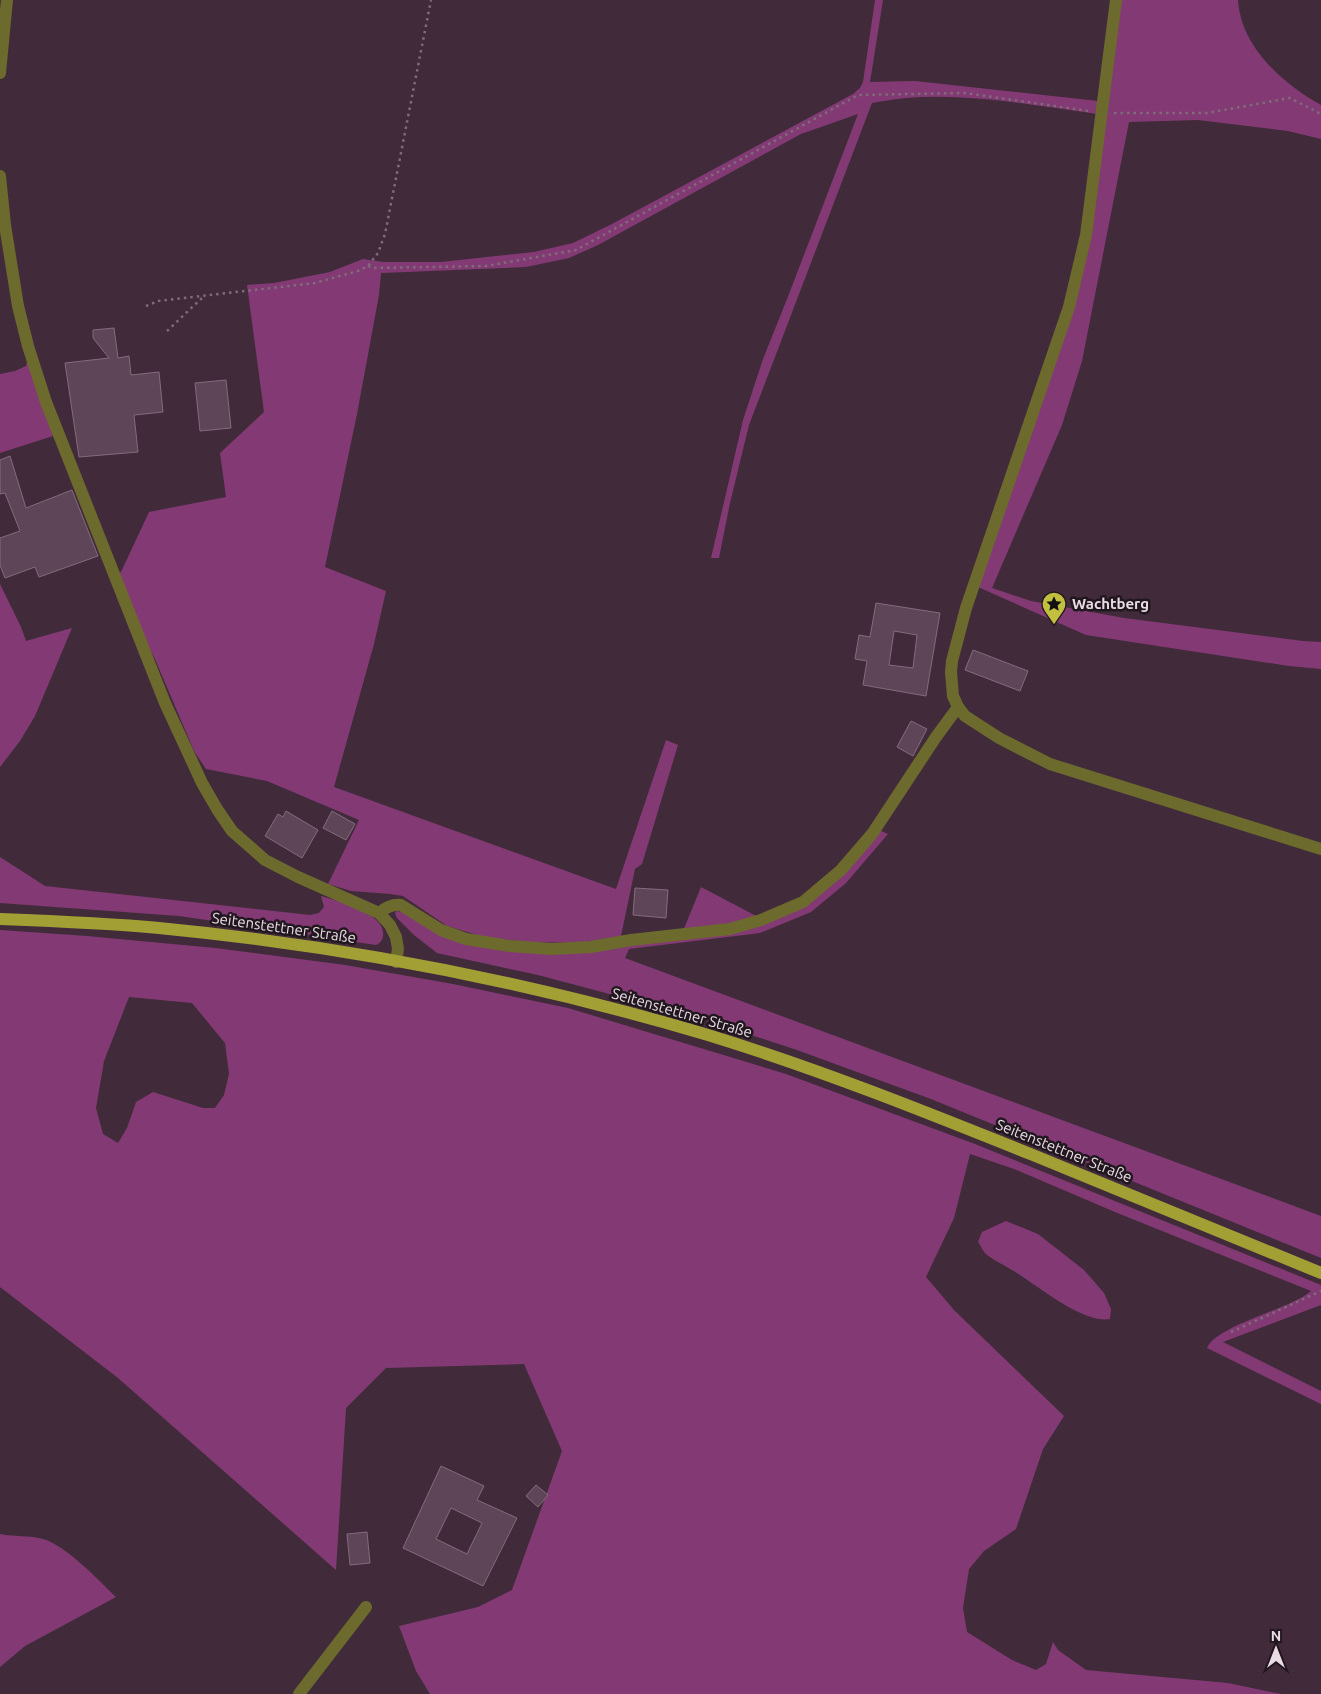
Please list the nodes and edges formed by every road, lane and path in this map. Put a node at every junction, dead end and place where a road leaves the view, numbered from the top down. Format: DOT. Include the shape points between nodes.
graph roads {
  1 [pos="7,0"];
  2 [pos="431,0"];
  3 [pos="1116,0"];
  4 [pos="0,73"];
  5 [pos="1102,113"];
  6 [pos="1321,114"];
  7 [pos="0,176"];
  8 [pos="368,266"];
  9 [pos="203,297"];
  10 [pos="146,306"];
  11 [pos="167,331"];
  12 [pos="958,707"];
  13 [pos="1321,849"];
  14 [pos="379,913"];
  15 [pos="0,919"];
  16 [pos="396,962"];
  17 [pos="1321,1273"];
  18 [pos="1321,1291"];
  19 [pos="1231,1332"];
  20 [pos="366,1606"];
  21 [pos="299,1694"];
  1 -- 4 [label="street"];
  2 -- 8 [label="path" via="385,234 378,253"];
  3 -- 5 [label="street"];
  5 -- 6 [label="path" via="1207,113 1290,98"];
  5 -- 8 [label="path" via="965,93 858,95 576,250 486,266"];
  5 -- 12 [label="street" via="1086,234 1069,307 966,608 952,661 953,696"];
  7 -- 14 [label="street" via="18,306 46,402 165,703 203,784 232,830 265,860"];
  8 -- 9 [label="path" via="315,283"];
  9 -- 10 [label="path" via="158,301"];
  9 -- 11 [label="path"];
  12 -- 13 [label="street" via="965,716 999,738 1050,764"];
  12 -- 14 [label="street" via="872,834 841,870 803,902 760,920 730,929 552,949 466,939 441,930 401,905 386,907"];
  14 -- 16 [label="street" via="390,924 396,937"];
  15 -- 16 [label="main road, Seitenstettner Straße" via="159,928 307,946"];
  16 -- 17 [label="main road, Seitenstettner Straße" via="536,989 621,1011 813,1070 900,1102"];
  18 -- 19 [label="path"];
  20 -- 21 [label="street"];
}
